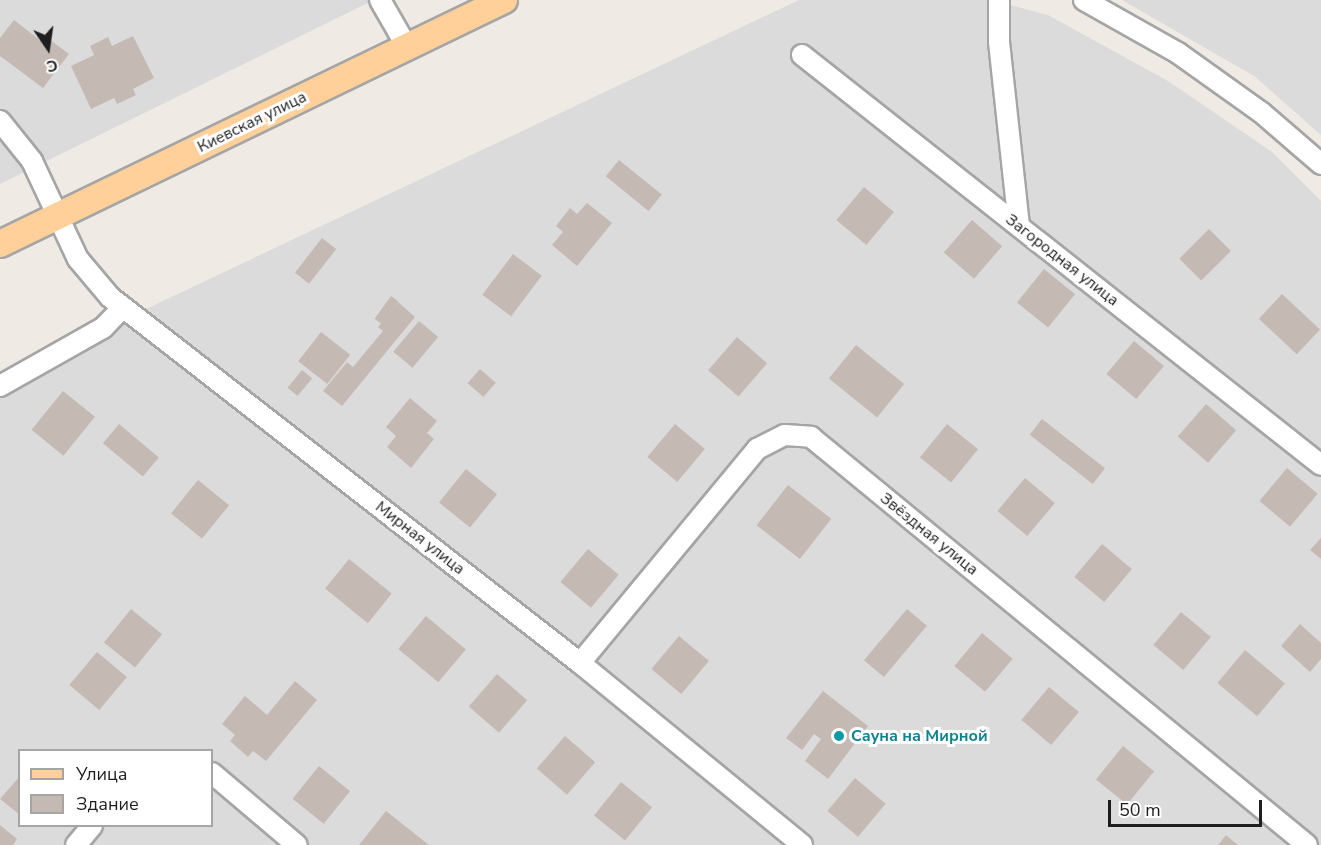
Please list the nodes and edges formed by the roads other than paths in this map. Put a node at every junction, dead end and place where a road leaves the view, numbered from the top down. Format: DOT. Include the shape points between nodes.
graph roads {
  1 [pos="380,0"];
  2 [pos="504,0"];
  3 [pos="999,0"];
  4 [pos="1084,0"];
  5 [pos="407,47"];
  6 [pos="802,55"];
  7 [pos="0,121"];
  8 [pos="1321,164"];
  9 [pos="58,216"];
  10 [pos="1019,226"];
  11 [pos="0,244"];
  12 [pos="123,307"];
  13 [pos="0,386"];
  14 [pos="1319,462"];
  15 [pos="580,663"];
  16 [pos="213,774"];
  17 [pos="90,827"];
  18 [pos="76,845"];
  19 [pos="297,845"];
  20 [pos="802,845"];
  21 [pos="1307,845"];
  1 -- 5 [label="street"];
  2 -- 5 [label="main road, Киевская улица"];
  3 -- 10 [label="street" via="1004,104"];
  4 -- 8 [label="street" via="1178,53 1262,113"];
  5 -- 9 [label="main road, Киевская улица"];
  6 -- 10 [label="street, Загородная улица"];
  7 -- 9 [label="street, Мирная улица" via="32,161"];
  9 -- 11 [label="main road, Киевская улица"];
  9 -- 12 [label="street, Мирная улица" via="92,280"];
  10 -- 14 [label="street, Загородная улица"];
  12 -- 13 [label="street" via="103,328"];
  12 -- 15 [label="street, Мирная улица"];
  15 -- 20 [label="street, Мирная улица"];
  15 -- 21 [label="street, Звёздная улица" via="757,449 770,439 785,435 812,437"];
  16 -- 19 [label="street"];
  17 -- 18 [label="street"];
}
